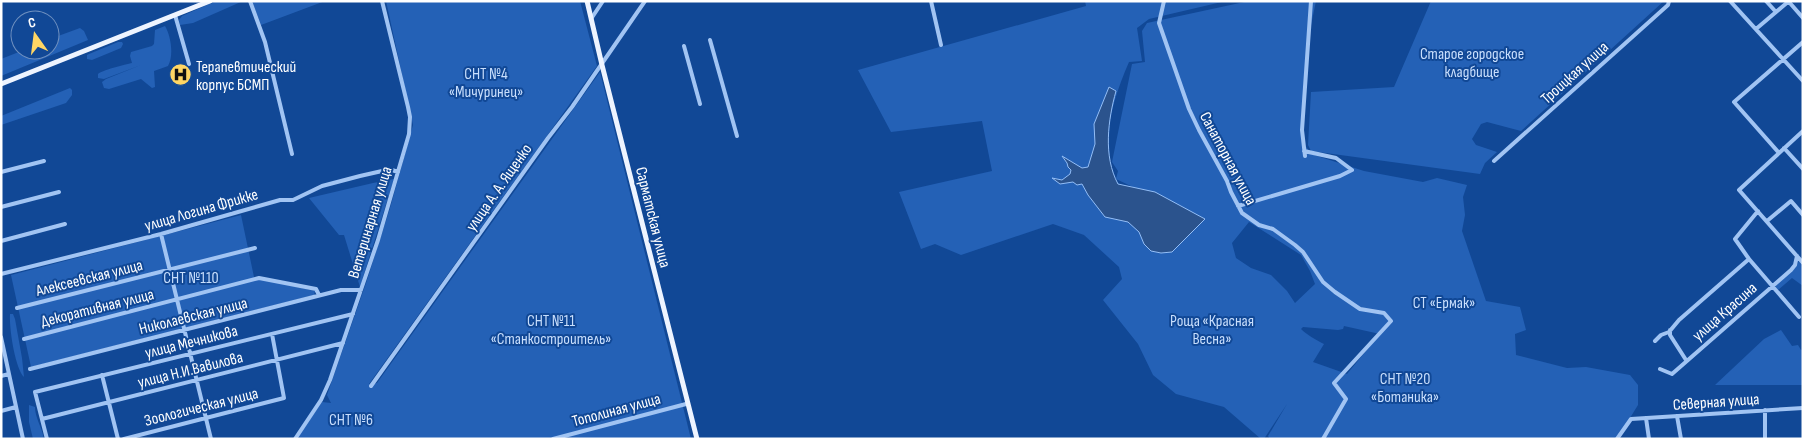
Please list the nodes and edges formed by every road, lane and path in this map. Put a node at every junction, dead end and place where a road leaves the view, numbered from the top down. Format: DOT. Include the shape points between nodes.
graph roads {
  1 [pos="202,1"];
  2 [pos="210,1"];
  3 [pos="250,1"];
  4 [pos="382,1"];
  5 [pos="587,1"];
  6 [pos="603,1"];
  7 [pos="644,1"];
  8 [pos="931,1"];
  9 [pos="1164,1"];
  10 [pos="1311,1"];
  11 [pos="1669,1"];
  12 [pos="1730,1"];
  13 [pos="1766,1"];
  14 [pos="1789,1"];
  15 [pos="1776,12"];
  16 [pos="175,15"];
  17 [pos="1803,18"];
  18 [pos="591,19"];
  19 [pos="1756,29"];
  20 [pos="710,40"];
  21 [pos="1803,42"];
  22 [pos="941,45"];
  23 [pos="684,46"];
  24 [pos="1783,59"];
  25 [pos="189,64"];
  26 [pos="602,65"];
  27 [pos="39,67"];
  28 [pos="1803,81"];
  29 [pos="1,83"];
  30 [pos="700,104"];
  31 [pos="1803,131"];
  32 [pos="736,136"];
  33 [pos="1784,148"];
  34 [pos="1779,153"];
  35 [pos="292,154"];
  36 [pos="44,161"];
  37 [pos="1494,161"];
  38 [pos="1803,168"];
  39 [pos="1,172"];
  40 [pos="398,172"];
  41 [pos="60,192"];
  42 [pos="1238,206"];
  43 [pos="1,207"];
  44 [pos="1758,211"];
  45 [pos="1803,215"];
  46 [pos="1767,221"];
  47 [pos="66,224"];
  48 [pos="161,234"];
  49 [pos="1,240"];
  50 [pos="255,248"];
  51 [pos="1797,256"];
  52 [pos="1749,259"];
  53 [pos="1803,263"];
  54 [pos="170,270"];
  55 [pos="1,274"];
  56 [pos="1773,286"];
  57 [pos="361,290"];
  58 [pos="319,295"];
  59 [pos="177,299"];
  60 [pos="17,308"];
  61 [pos="353,314"];
  62 [pos="1799,317"];
  63 [pos="184,330"];
  64 [pos="1670,330"];
  65 [pos="272,334"];
  66 [pos="1,337"];
  67 [pos="24,339"];
  68 [pos="1655,341"];
  69 [pos="2,343"];
  70 [pos="343,344"];
  71 [pos="190,354"];
  72 [pos="277,360"];
  73 [pos="1686,360"];
  74 [pos="30,369"];
  75 [pos="1660,369"];
  76 [pos="9,374"];
  77 [pos="1,376"];
  78 [pos="102,376"];
  79 [pos="196,380"];
  80 [pos="371,386"];
  81 [pos="109,402"];
  82 [pos="686,404"];
  83 [pos="16,407"];
  84 [pos="1803,408"];
  85 [pos="1765,410"];
  86 [pos="1,411"];
  87 [pos="1677,416"];
  88 [pos="205,418"];
  89 [pos="1646,418"];
  90 [pos="42,419"];
  91 [pos="23,439"];
  92 [pos="47,439"];
  93 [pos="118,439"];
  94 [pos="124,439"];
  95 [pos="211,439"];
  96 [pos="294,439"];
  97 [pos="552,439"];
  98 [pos="697,439"];
  99 [pos="1323,439"];
  100 [pos="1617,439"];
  101 [pos="1649,439"];
  102 [pos="1681,439"];
  103 [pos="1765,439"];
  1 -- 27 [label="main road"];
  2 -- 16 [label="main road"];
  3 -- 35 [label="street" via="265,42"];
  4 -- 40 [label="street, Ветеринарная улица" via="410,117 409,134"];
  5 -- 18 [label="main road, Сарматская улица"];
  6 -- 18 [label="street"];
  7 -- 26 [label="street, улица А. А. Ященко"];
  8 -- 22 [label="street"];
  9 -- 42 [label="street, Санаторная улица" via="1159,23 1189,108"];
  10 -- 42 [label="street" via="1302,130 1304,153 1336,158 1352,170"];
  11 -- 37 [label="street, Троицкая улица"];
  12 -- 19 [label="street"];
  13 -- 15 [label="street"];
  14 -- 15 [label="street"];
  14 -- 17 [label="street"];
  15 -- 19 [label="street"];
  16 -- 25 [label="street"];
  16 -- 27 [label="main road"];
  18 -- 26 [label="main road, Сарматская улица"];
  19 -- 24 [label="street"];
  20 -- 32 [label="street"];
  21 -- 24 [label="street"];
  23 -- 30 [label="street"];
  24 -- 28 [label="street"];
  24 -- 34 [label="street" via="1734,102"];
  26 -- 80 [label="street, улица А. А. Ященко"];
  26 -- 98 [label="main road, Сарматская улица"];
  27 -- 29 [label="main road"];
  31 -- 33 [label="street"];
  33 -- 34 [label="street"];
  33 -- 38 [label="street"];
  34 -- 44 [label="street" via="1739,190"];
  36 -- 39 [label="street"];
  40 -- 48 [label="street, улица Логина Фрикке" via="382,171 337,182 292,200 280,200"];
  40 -- 57 [label="street, Ветеринарная улица"];
  41 -- 43 [label="street"];
  42 -- 99 [label="street, Санаторная улица" via="1242,213 1303,252 1323,282 1335,292 1360,309 1384,313 1391,320 1334,383 1346,399"];
  44 -- 46 [label="street"];
  44 -- 52 [label="street" via="1735,239"];
  45 -- 46 [label="street" via="1791,201"];
  46 -- 51 [label="street"];
  47 -- 49 [label="street"];
  48 -- 54 [label="street"];
  48 -- 55 [label="street, улица Логина Фрикке"];
  50 -- 54 [label="street, Алексеевская улица"];
  51 -- 53 [label="street"];
  51 -- 56 [label="street, улица Красина" via="1791,270"];
  52 -- 56 [label="street"];
  52 -- 64 [label="street"];
  54 -- 59 [label="street"];
  54 -- 60 [label="street, Алексеевская улица"];
  56 -- 62 [label="street"];
  56 -- 73 [label="street, улица Красина"];
  57 -- 58 [label="street, Николаевская улица"];
  57 -- 61 [label="street, Ветеринарная улица"];
  58 -- 59 [label="street, Декоративная улица" via="316,289 259,278"];
  58 -- 63 [label="street, Николаевская улица"];
  59 -- 63 [label="street"];
  59 -- 67 [label="street, Декоративная улица"];
  61 -- 65 [label="street, улица Мечникова"];
  61 -- 70 [label="street, Ветеринарная улица"];
  63 -- 71 [label="street"];
  63 -- 74 [label="street, Николаевская улица"];
  64 -- 68 [label="street"];
  64 -- 73 [label="street"];
  65 -- 71 [label="street, улица Мечникова"];
  65 -- 72 [label="street"];
  66 -- 69 [label="street"];
  69 -- 76 [label="street"];
  70 -- 72 [label="street, улица Н.И.Вавилова"];
  70 -- 96 [label="street, Ветеринарная улица" via="325,392"];
  71 -- 78 [label="street, улица Мечникова"];
  71 -- 79 [label="street"];
  72 -- 79 [label="street, улица Н.И.Вавилова"];
  72 -- 88 [label="street, Зоологическая улица" via="284,398"];
  73 -- 75 [label="street, улица Красина" via="1672,374"];
  76 -- 77 [label="street"];
  76 -- 83 [label="street"];
  78 -- 81 [label="street"];
  78 -- 90 [label="street, улица Мечникова" via="35,392"];
  79 -- 81 [label="street, улица Н.И.Вавилова"];
  79 -- 88 [label="street"];
  81 -- 90 [label="street, улица Н.И.Вавилова"];
  81 -- 93 [label="street"];
  82 -- 97 [label="street, Тополиная улица"];
  83 -- 86 [label="street"];
  83 -- 91 [label="street"];
  84 -- 85 [label="street, Северная улица"];
  85 -- 87 [label="street, Северная улица"];
  85 -- 103 [label="street"];
  87 -- 89 [label="street, Северная улица"];
  87 -- 102 [label="street"];
  88 -- 94 [label="street, Зоологическая улица"];
  88 -- 95 [label="street"];
  89 -- 100 [label="street, Северная улица" via="1631,419"];
  89 -- 101 [label="street"];
  90 -- 92 [label="street"];
}
